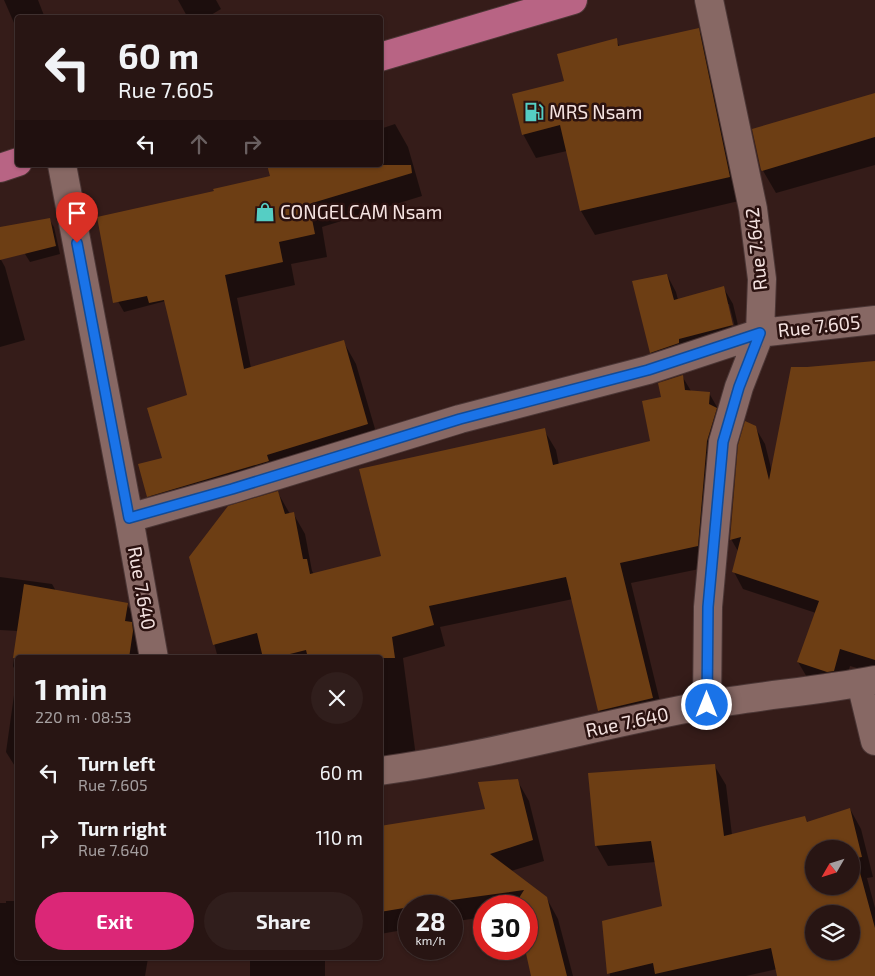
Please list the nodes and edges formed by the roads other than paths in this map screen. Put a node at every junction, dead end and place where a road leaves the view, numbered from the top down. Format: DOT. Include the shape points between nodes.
graph roads {
  1 [pos="573,0"];
  2 [pos="709,0"];
  3 [pos="383,56"];
  4 [pos="15,163"];
  5 [pos="62,167"];
  6 [pos="0,168"];
  7 [pos="875,320"];
  8 [pos="760,333"];
  9 [pos="129,518"];
  10 [pos="153,655"];
  11 [pos="868,682"];
  12 [pos="707,705"];
  13 [pos="875,741"];
  14 [pos="383,771"];
  1 -- 3 [label="main road"];
  2 -- 8 [label="street, Rue 7.642" via="753,209 762,279"];
  4 -- 6 [label="main road"];
  5 -- 9 [label="street, Rue 7.640"];
  7 -- 8 [label="street, Rue 7.605"];
  8 -- 9 [label="street, Rue 7.605" via="648,370 460,419"];
  8 -- 12 [label="street, Rue 7.642" via="739,387 723,442 708,607"];
  9 -- 10 [label="street, Rue 7.640"];
  11 -- 12 [label="street, Rue 7.640"];
  11 -- 13 [label="street"];
  12 -- 14 [label="street, Rue 7.640"];
}
